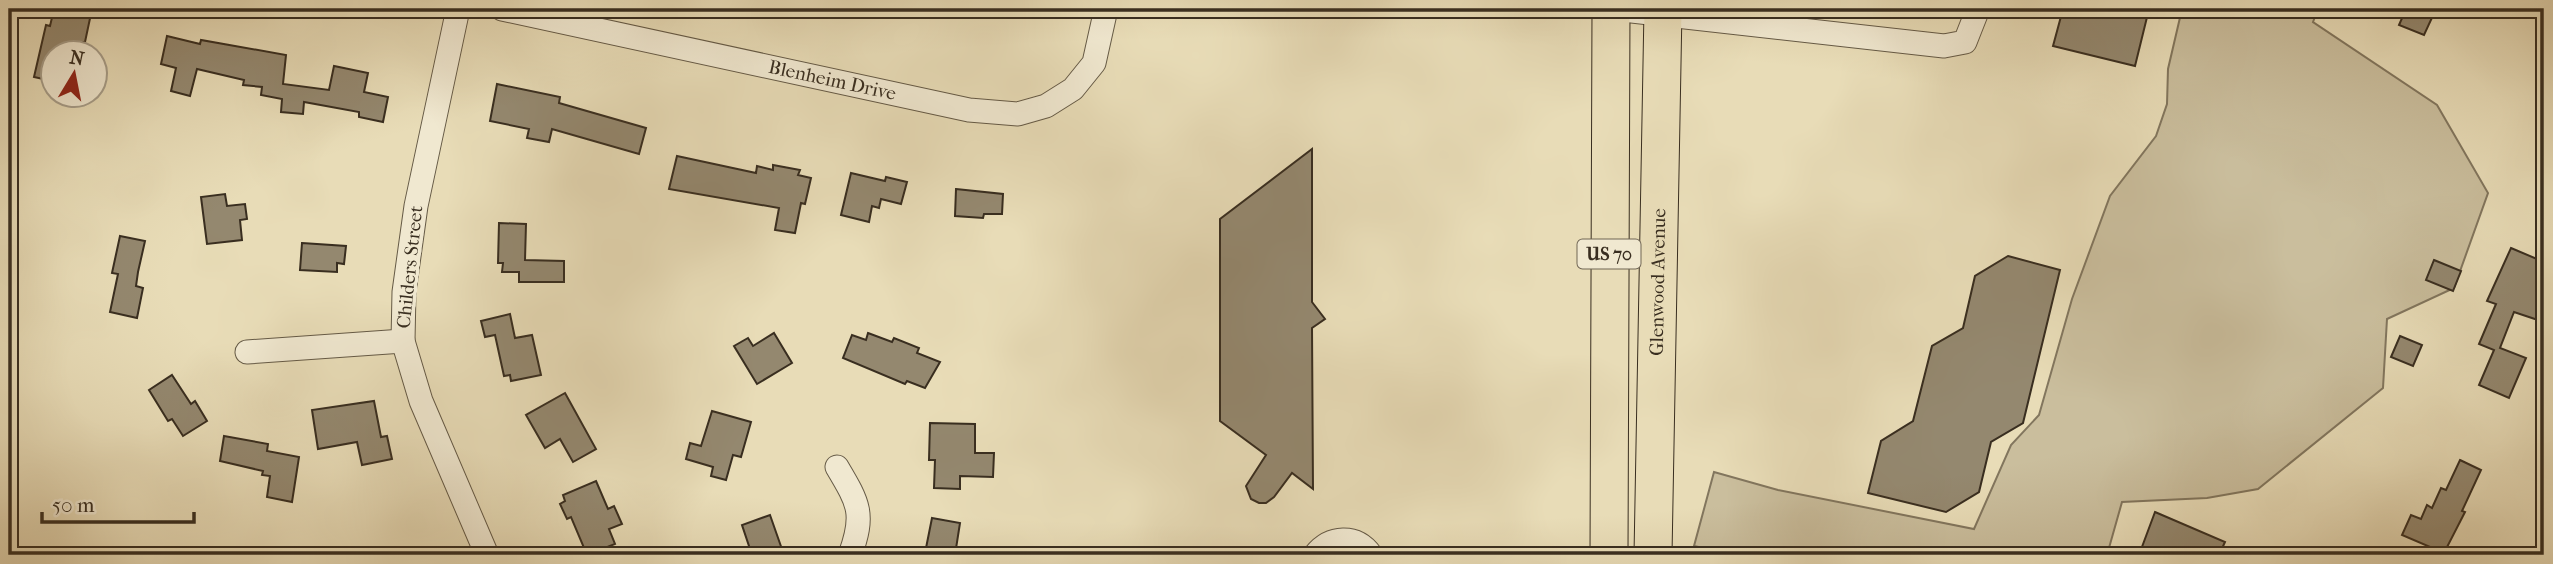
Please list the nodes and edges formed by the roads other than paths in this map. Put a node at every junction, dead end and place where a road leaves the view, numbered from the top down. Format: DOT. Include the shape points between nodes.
graph roads {
  1 [pos="458,9"];
  2 [pos="502,9"];
  3 [pos="1106,9"];
  4 [pos="1612,9"];
  5 [pos="1978,9"];
  6 [pos="1663,12"];
  7 [pos="403,341"];
  8 [pos="247,352"];
  9 [pos="837,467"];
  10 [pos="487,555"];
  11 [pos="850,555"];
  12 [pos="1315,555"];
  13 [pos="1371,555"];
  14 [pos="1609,555"];
  15 [pos="1653,555"];
  1 -- 7 [label="street, Childers Street" via="416,206 404,292"];
  2 -- 3 [label="street, Blenheim Drive" via="969,110 1018,114 1046,106 1073,89 1094,63"];
  4 -- 6 [label="street"];
  4 -- 14 [label="main road, US 70"];
  5 -- 6 [label="street" via="1965,42 1944,46"];
  6 -- 15 [label="main road, Glenwood Avenue / US 70"];
  7 -- 8 [label="street"];
  7 -- 10 [label="street, Childers Street" via="421,401"];
  9 -- 11 [label="street" via="855,497 860,527"];
  12 -- 13 [label="street" via="1340,539 1360,544"];
}
